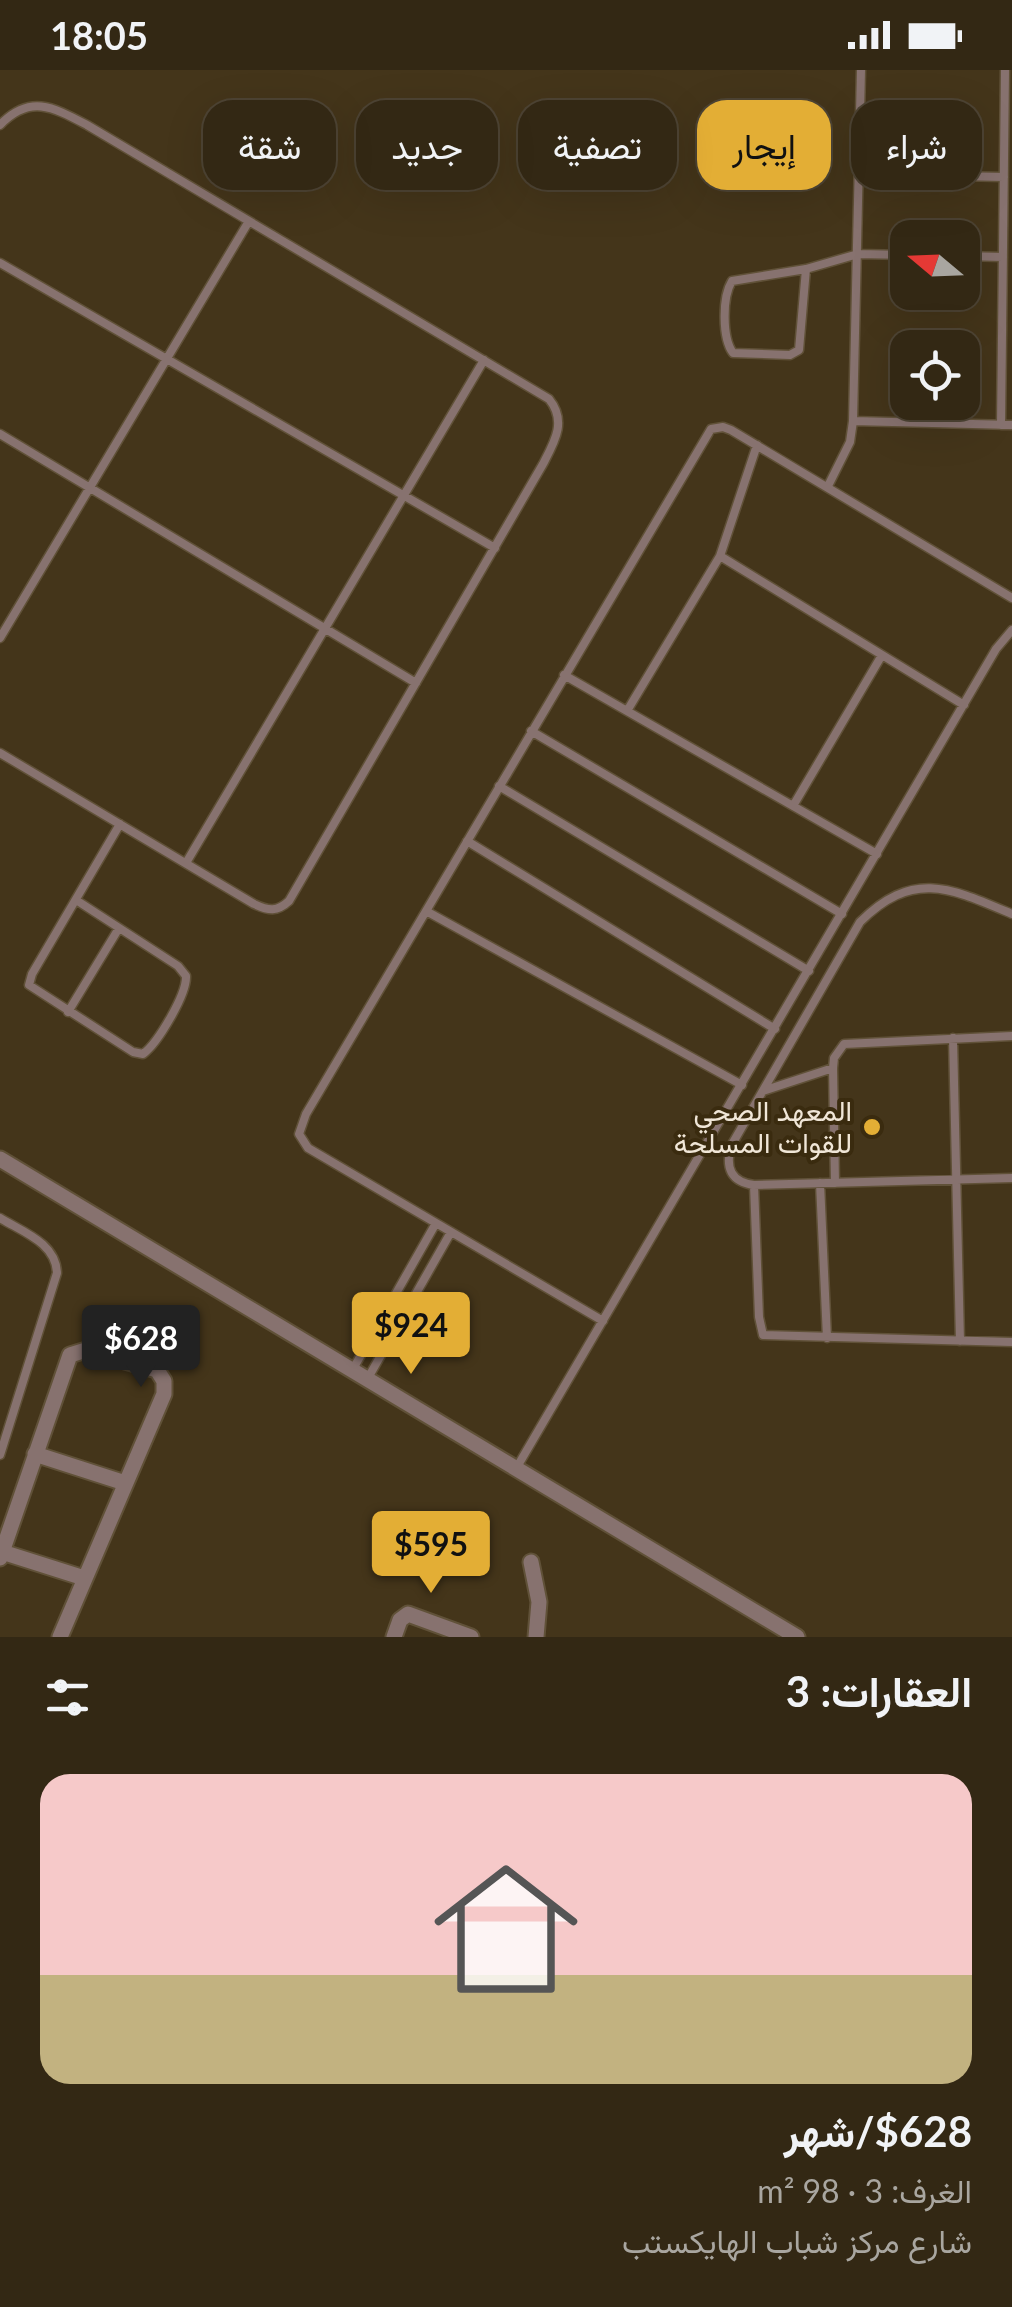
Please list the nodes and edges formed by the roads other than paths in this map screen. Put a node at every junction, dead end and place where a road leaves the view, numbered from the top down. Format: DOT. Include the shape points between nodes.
graph roads {
  1 [pos="861,70"];
  2 [pos="1006,70"];
  3 [pos="860,100"];
  4 [pos="0,125"];
  5 [pos="982,177"];
  6 [pos="1004,177"];
  7 [pos="859,190"];
  8 [pos="250,221"];
  9 [pos="858,254"];
  10 [pos="890,255"];
  11 [pos="980,256"];
  12 [pos="1003,257"];
  13 [pos="0,264"];
  14 [pos="806,269"];
  15 [pos="484,360"];
  16 [pos="166,361"];
  17 [pos="853,421"];
  18 [pos="1002,425"];
  19 [pos="1012,425"];
  20 [pos="0,434"];
  21 [pos="757,445"];
  22 [pos="828,486"];
  23 [pos="90,488"];
  24 [pos="403,497"];
  25 [pos="494,548"];
  26 [pos="720,556"];
  27 [pos="1012,598"];
  28 [pos="326,627"];
  29 [pos="1012,630"];
  30 [pos="0,638"];
  31 [pos="882,655"];
  32 [pos="564,675"];
  33 [pos="416,683"];
  34 [pos="964,705"];
  35 [pos="626,711"];
  36 [pos="532,731"];
  37 [pos="0,753"];
  38 [pos="499,786"];
  39 [pos="793,806"];
  40 [pos="120,824"];
  41 [pos="466,841"];
  42 [pos="877,854"];
  43 [pos="186,864"];
  44 [pos="76,900"];
  45 [pos="426,911"];
  46 [pos="842,914"];
  47 [pos="1012,914"];
  48 [pos="120,928"];
  49 [pos="808,971"];
  50 [pos="68,1012"];
  51 [pos="775,1029"];
  52 [pos="1012,1036"];
  53 [pos="953,1038"];
  54 [pos="833,1068"];
  55 [pos="742,1086"];
  56 [pos="763,1091"];
  57 [pos="0,1159"];
  58 [pos="1012,1178"];
  59 [pos="956,1180"];
  60 [pos="835,1183"];
  61 [pos="820,1184"];
  62 [pos="754,1186"];
  63 [pos="0,1218"];
  64 [pos="436,1223"];
  65 [pos="451,1232"];
  66 [pos="603,1321"];
  67 [pos="827,1338"];
  68 [pos="960,1341"];
  69 [pos="1012,1342"];
  70 [pos="353,1368"];
  71 [pos="368,1378"];
  72 [pos="36,1454"];
  73 [pos="0,1455"];
  74 [pos="518,1467"];
  75 [pos="125,1483"];
  76 [pos="1,1555"];
  77 [pos="531,1562"];
  78 [pos="84,1578"];
  79 [pos="60,1637"];
  80 [pos="394,1637"];
  81 [pos="471,1637"];
  82 [pos="536,1637"];
  83 [pos="797,1637"];
  1 -- 3 [label="lane"];
  2 -- 6 [label="lane"];
  4 -- 8 [label="lane" via="31,105 58,111"];
  5 -- 6 [label="lane"];
  6 -- 12 [label="lane"];
  7 -- 9 [label="lane"];
  8 -- 15 [label="lane"];
  8 -- 16 [label="lane"];
  9 -- 10 [label="lane"];
  9 -- 14 [label="lane"];
  9 -- 17 [label="lane"];
  11 -- 12 [label="lane"];
  12 -- 18 [label="lane"];
  13 -- 16 [label="lane"];
  14 -- 14 [label="lane" via="732,281 726,299 733,353 790,356 800,350"];
  15 -- 24 [label="lane"];
  15 -- 25 [label="lane" via="549,399 560,423"];
  16 -- 23 [label="lane"];
  16 -- 24 [label="lane"];
  17 -- 18 [label="lane"];
  17 -- 22 [label="lane"];
  18 -- 19 [label="lane"];
  20 -- 23 [label="lane"];
  21 -- 22 [label="lane"];
  21 -- 26 [label="lane"];
  21 -- 32 [label="lane" via="723,426 707,434"];
  22 -- 27 [label="lane"];
  23 -- 28 [label="lane"];
  23 -- 30 [label="lane"];
  24 -- 25 [label="lane"];
  24 -- 28 [label="lane"];
  25 -- 33 [label="lane"];
  26 -- 31 [label="lane"];
  26 -- 35 [label="lane"];
  28 -- 33 [label="lane"];
  28 -- 43 [label="lane"];
  29 -- 34 [label="lane"];
  31 -- 34 [label="lane"];
  31 -- 39 [label="lane"];
  32 -- 35 [label="lane"];
  32 -- 36 [label="lane"];
  33 -- 43 [label="lane" via="279,910 266,910"];
  34 -- 42 [label="lane"];
  35 -- 39 [label="lane"];
  36 -- 38 [label="lane"];
  36 -- 46 [label="lane"];
  37 -- 40 [label="lane"];
  38 -- 41 [label="lane"];
  38 -- 49 [label="lane"];
  39 -- 42 [label="lane"];
  40 -- 43 [label="lane"];
  40 -- 44 [label="lane"];
  41 -- 45 [label="lane"];
  41 -- 51 [label="lane"];
  42 -- 46 [label="lane"];
  44 -- 48 [label="lane"];
  44 -- 50 [label="lane" via="30,980 32,989"];
  45 -- 55 [label="lane"];
  45 -- 64 [label="lane" via="298,1134 308,1148"];
  46 -- 49 [label="lane"];
  47 -- 56 [label="lane" via="938,887 900,892 875,907 860,922"];
  48 -- 50 [label="lane"];
  48 -- 50 [label="lane" via="186,976 159,1036 138,1054"];
  49 -- 51 [label="lane"];
  51 -- 55 [label="lane"];
  52 -- 53 [label="lane"];
  53 -- 54 [label="lane" via="844,1044"];
  53 -- 59 [label="lane"];
  54 -- 56 [label="lane"];
  54 -- 60 [label="lane"];
  55 -- 66 [label="lane"];
  56 -- 62 [label="lane" via="728,1158 734,1178"];
  57 -- 70 [label="street"];
  58 -- 59 [label="lane"];
  59 -- 60 [label="lane"];
  59 -- 68 [label="lane"];
  60 -- 61 [label="lane"];
  61 -- 62 [label="lane"];
  61 -- 67 [label="lane"];
  62 -- 67 [label="lane" via="759,1328 772,1337"];
  63 -- 73 [label="lane" via="46,1246 57,1273"];
  64 -- 65 [label="lane"];
  64 -- 70 [label="lane"];
  65 -- 66 [label="lane"];
  65 -- 71 [label="lane"];
  66 -- 74 [label="lane"];
  67 -- 68 [label="lane"];
  68 -- 69 [label="lane"];
  70 -- 71 [label="street"];
  71 -- 74 [label="street"];
  72 -- 75 [label="street"];
  72 -- 75 [label="street" via="75,1352 157,1370 164,1394"];
  72 -- 76 [label="street"];
  74 -- 83 [label="street"];
  75 -- 78 [label="street"];
  76 -- 78 [label="street"];
  77 -- 82 [label="street" via="539,1602"];
  78 -- 79 [label="street"];
  80 -- 81 [label="street" via="408,1614"];
}
